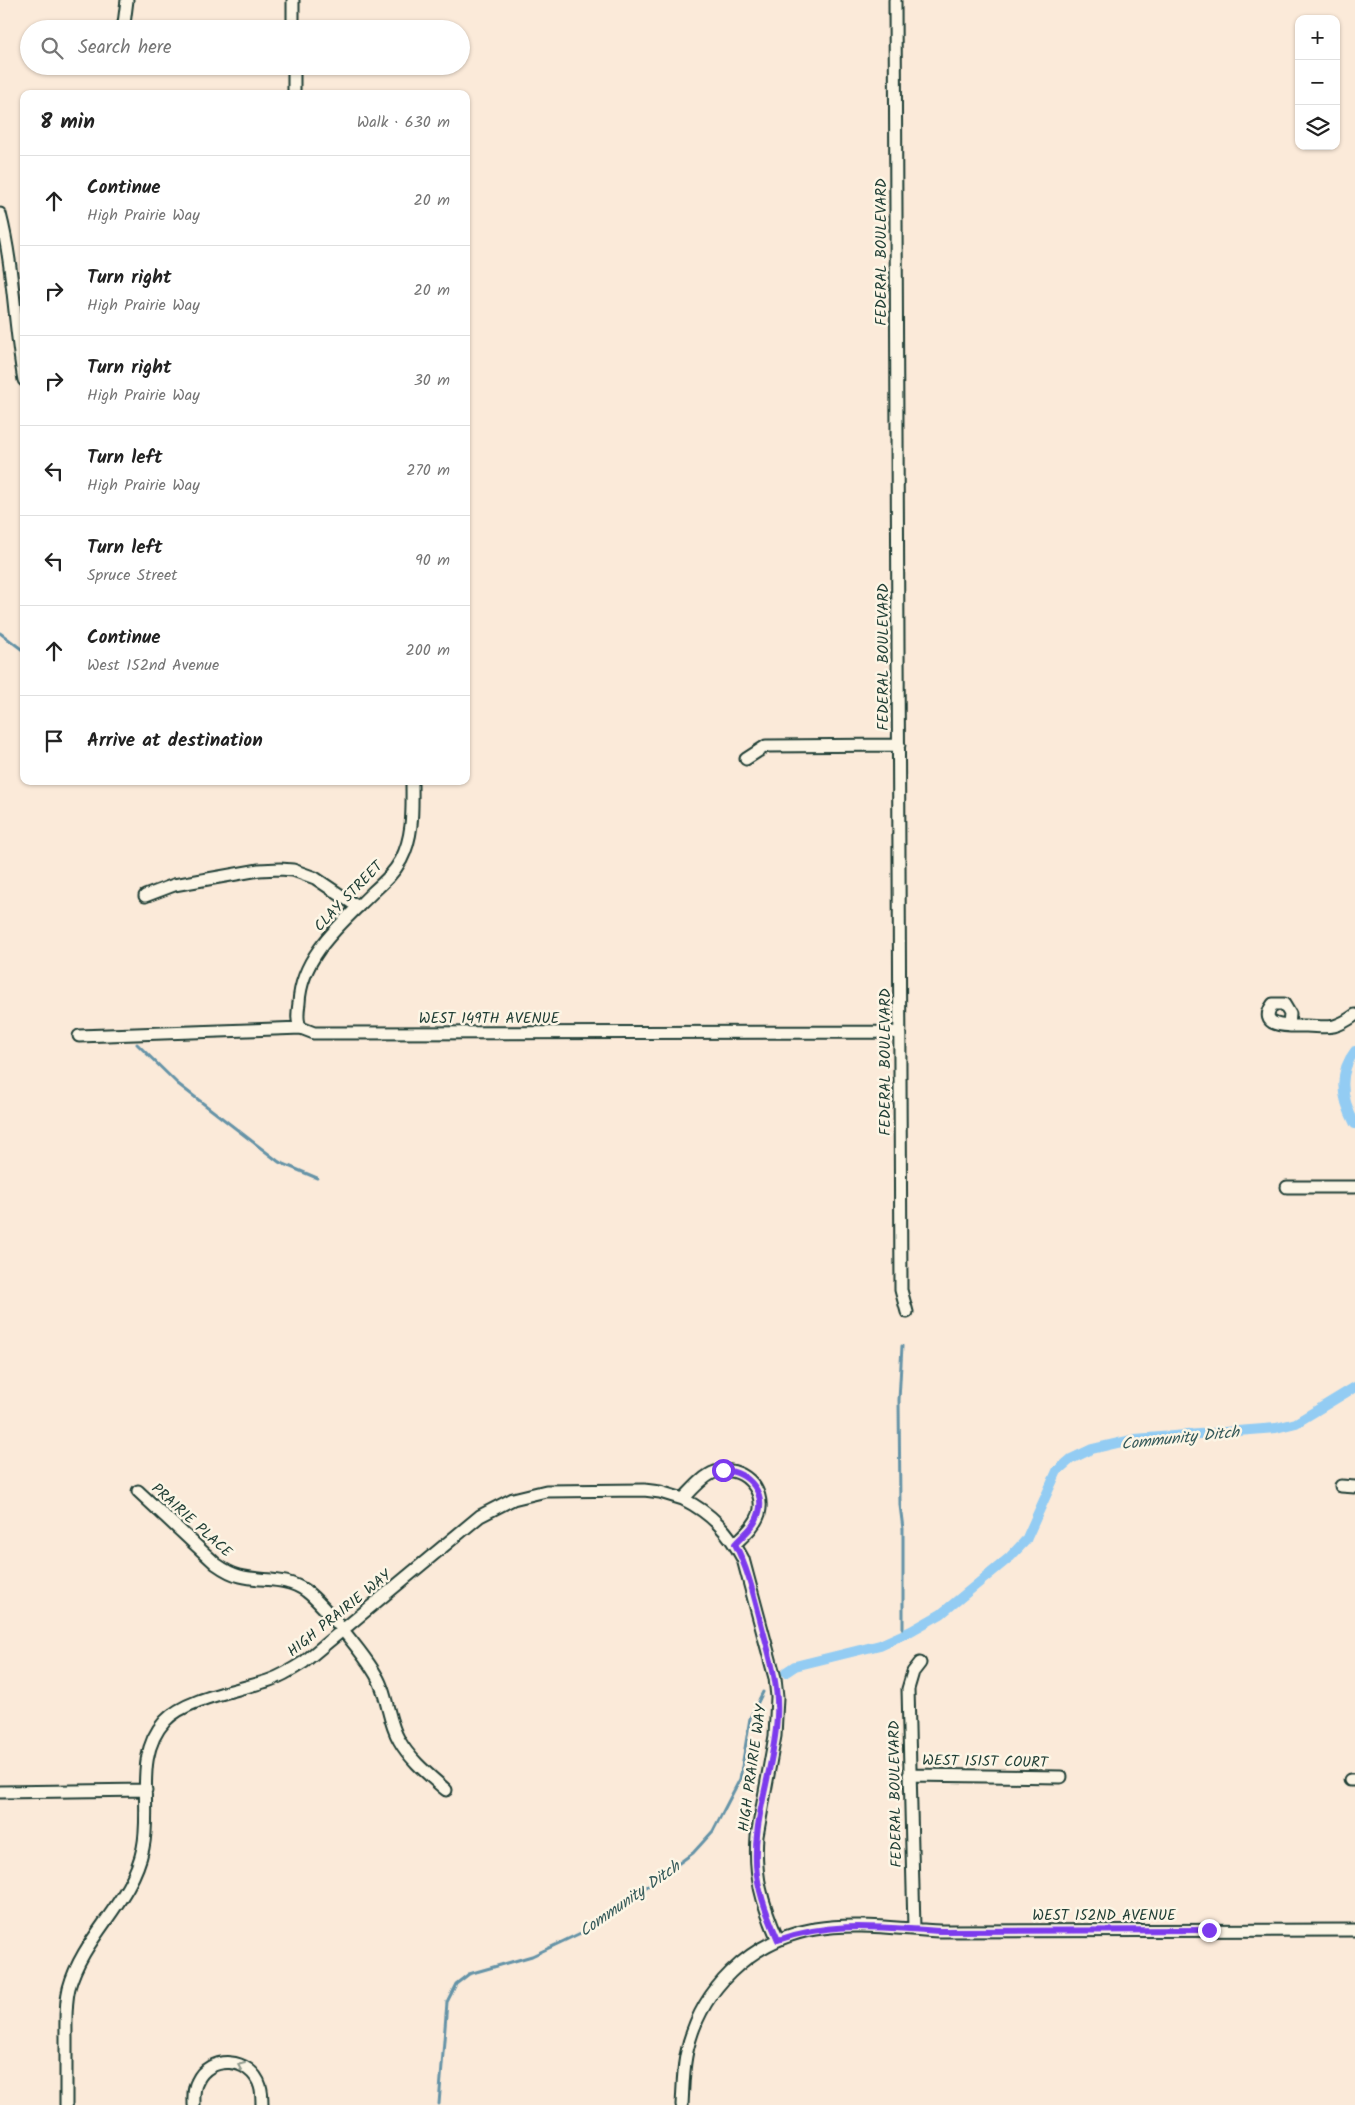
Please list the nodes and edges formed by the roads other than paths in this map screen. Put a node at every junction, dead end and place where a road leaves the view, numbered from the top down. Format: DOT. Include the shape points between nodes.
graph roads {
  1 [pos="127,0"];
  2 [pos="293,0"];
  3 [pos="895,0"];
  4 [pos="124,20"];
  5 [pos="293,20"];
  6 [pos="294,75"];
  7 [pos="294,90"];
  8 [pos="0,214"];
  9 [pos="20,360"];
  10 [pos="899,745"];
  11 [pos="746,759"];
  12 [pos="412,785"];
  13 [pos="145,896"];
  14 [pos="358,907"];
  15 [pos="1355,1015"];
  16 [pos="1289,1026"];
  17 [pos="301,1028"];
  18 [pos="900,1032"];
  19 [pos="79,1036"];
  20 [pos="1287,1187"];
  21 [pos="1355,1187"];
  22 [pos="907,1312"];
  23 [pos="1341,1486"];
  24 [pos="1355,1487"];
  25 [pos="138,1491"];
  26 [pos="683,1499"];
  27 [pos="735,1544"];
  28 [pos="342,1631"];
  29 [pos="920,1663"];
  30 [pos="909,1775"];
  31 [pos="1061,1777"];
  32 [pos="146,1790"];
  33 [pos="446,1790"];
  34 [pos="0,1792"];
  35 [pos="914,1928"];
  36 [pos="1355,1930"];
  37 [pos="778,1940"];
  38 [pos="66,2105"];
  39 [pos="194,2105"];
  40 [pos="262,2105"];
  41 [pos="682,2105"];
  1 -- 4 [label="street"];
  2 -- 5 [label="street"];
  3 -- 10 [label="street, FEDERAL BOULEVARD"];
  6 -- 7 [label="street"];
  8 -- 9 [label="street"];
  10 -- 11 [label="street" via="766,746"];
  10 -- 18 [label="street, FEDERAL BOULEVARD"];
  12 -- 14 [label="street, CLAY STREET" via="410,831 402,858 385,881"];
  13 -- 14 [label="street" via="174,885 280,869 315,878"];
  14 -- 17 [label="street, CLAY STREET" via="326,940 305,971 299,997"];
  15 -- 16 [label="street" via="1332,1027"];
  17 -- 18 [label="street, WEST 149TH AVENUE" via="314,1033"];
  17 -- 19 [label="street, WEST 149TH AVENUE"];
  18 -- 22 [label="street, FEDERAL BOULEVARD" via="901,1290"];
  20 -- 21 [label="street"];
  23 -- 24 [label="street"];
  25 -- 28 [label="street, PRAIRIE PLACE" via="216,1564 239,1576 295,1585 314,1598"];
  26 -- 27 [label="street, HIGH PRAIRIE WAY" via="710,1515"];
  26 -- 27 [label="street" via="714,1472 733,1471 750,1479 759,1494 759,1513 756,1522"];
  26 -- 28 [label="street, HIGH PRAIRIE WAY" via="644,1490 546,1491 513,1499 480,1516"];
  27 -- 37 [label="street, HIGH PRAIRIE WAY" via="748,1574 775,1678 775,1736 756,1855 761,1896"];
  28 -- 32 [label="street, HIGH PRAIRIE WAY" via="290,1671 188,1705 172,1715 158,1729 147,1754"];
  28 -- 33 [label="street, PRAIRIE PLACE" via="379,1681 392,1725 406,1751"];
  29 -- 30 [label="street, FEDERAL BOULEVARD" via="913,1672 908,1689"];
  30 -- 31 [label="street, WEST 151ST COURT"];
  30 -- 35 [label="street, FEDERAL BOULEVARD"];
  32 -- 34 [label="street"];
  32 -- 38 [label="street, HIGH PRAIRIE WAY" via="144,1847 136,1871 124,1896 82,1956 68,1990"];
  35 -- 36 [label="street, WEST 152ND AVENUE" via="940,1931"];
  35 -- 37 [label="street, WEST 152ND AVENUE" via="815,1929"];
  37 -- 41 [label="street, WEST 152ND AVENUE" via="747,1957 719,1984 708,2000 691,2034"];
  40 -- 39 [label="street, one-way" via="256,2077 243,2065 226,2062 209,2067 202,2074 194,2091"];
}
